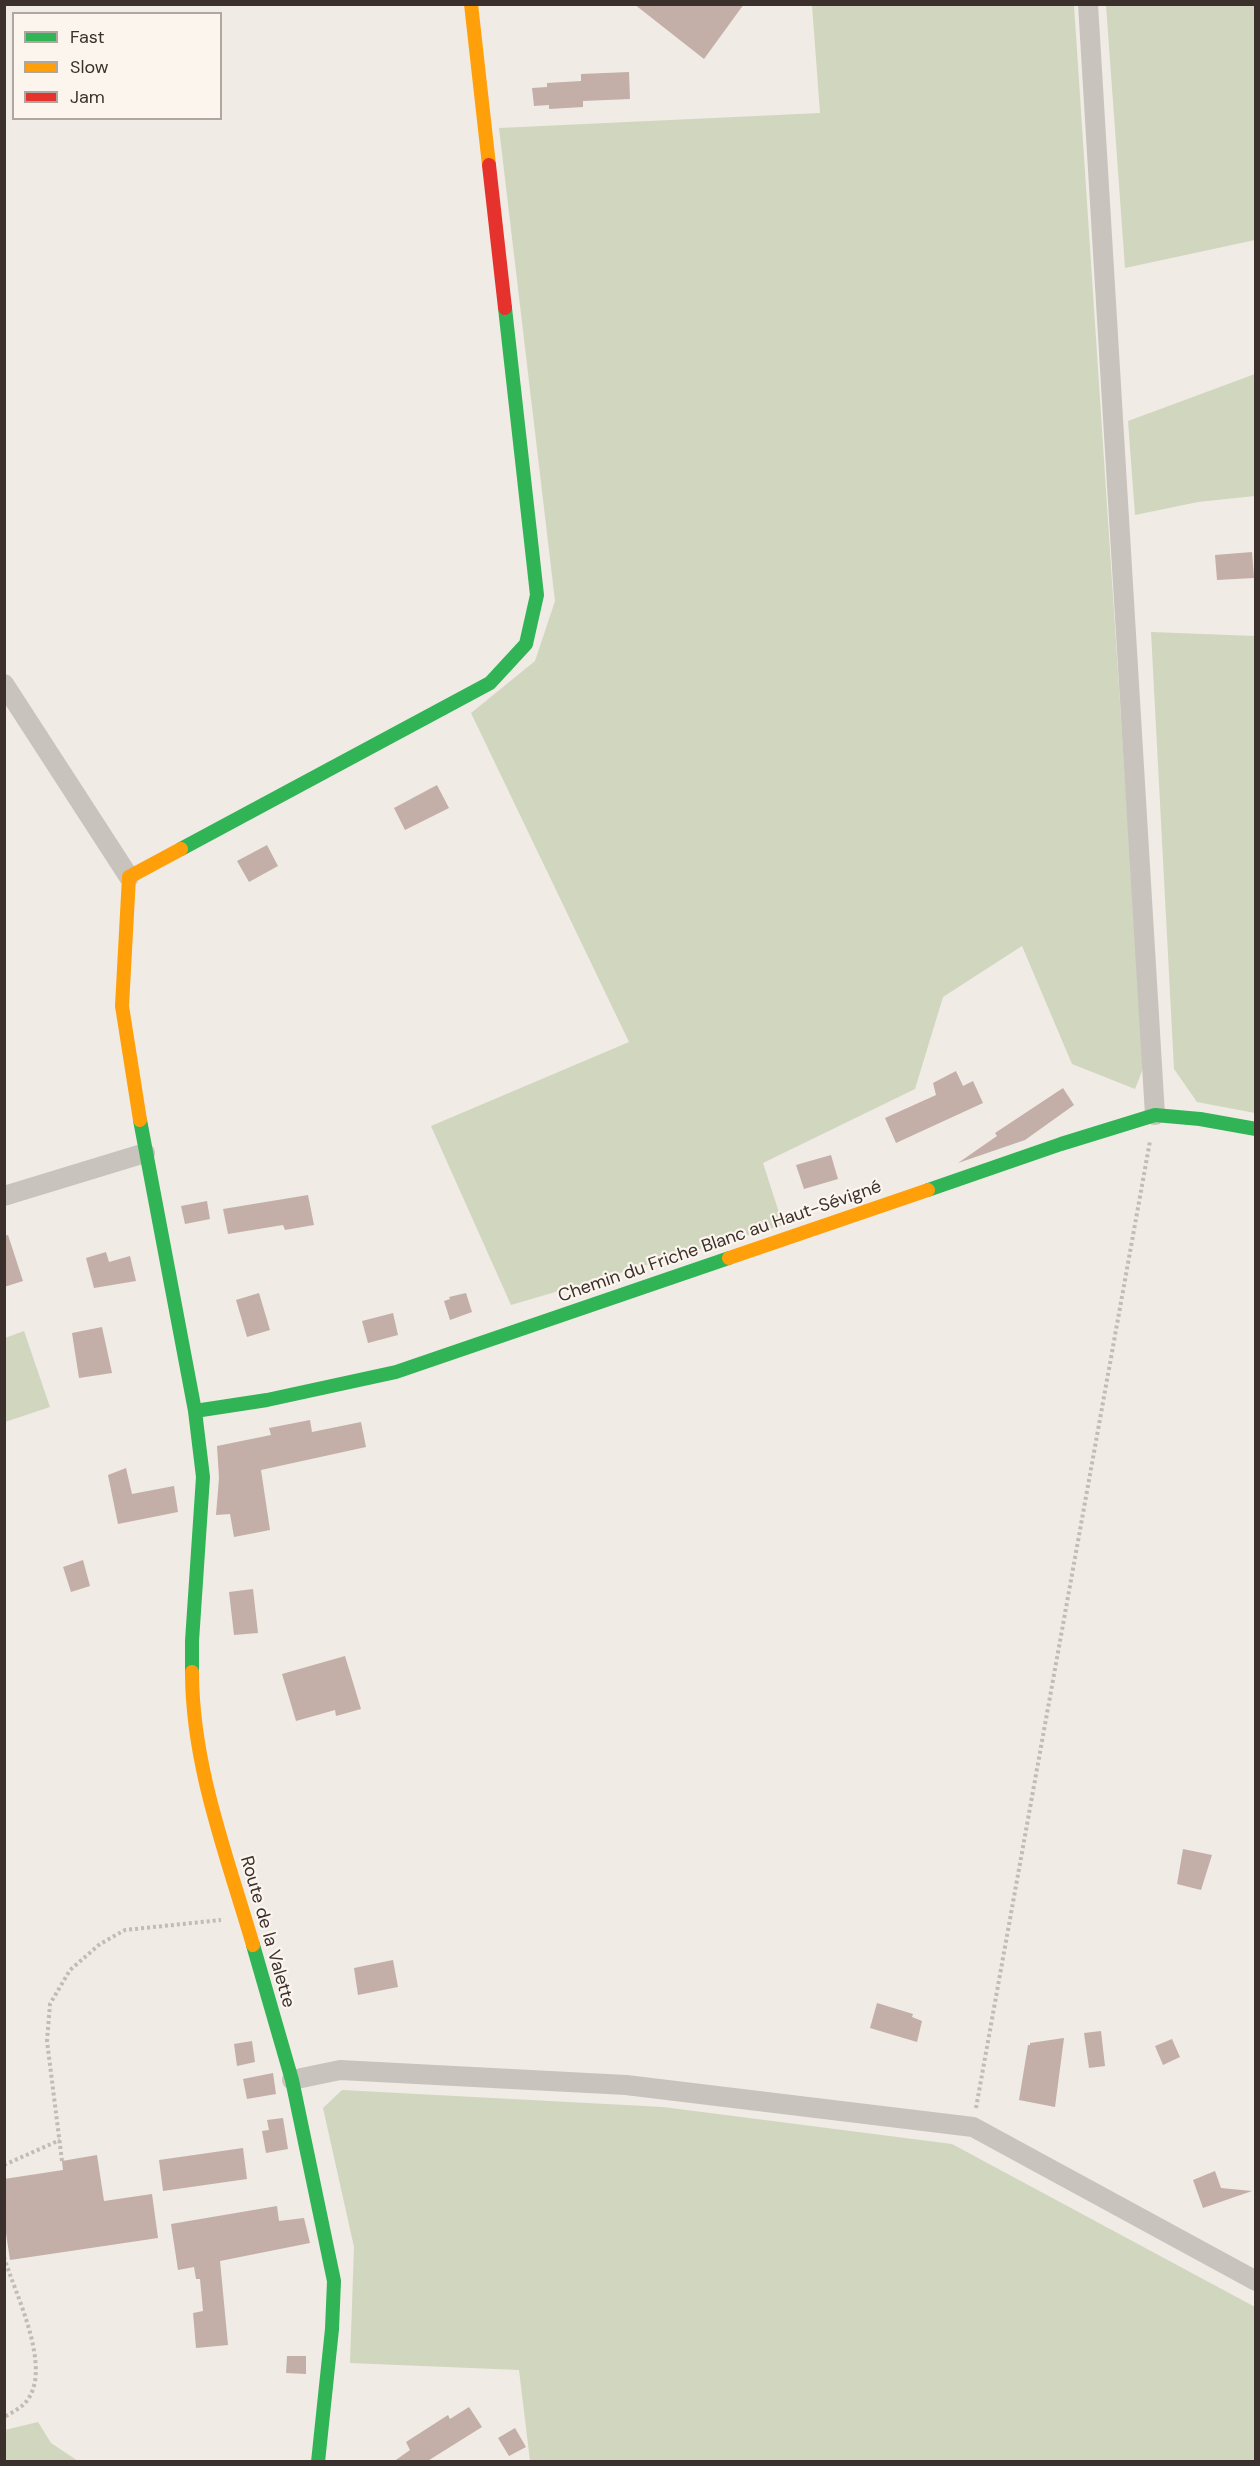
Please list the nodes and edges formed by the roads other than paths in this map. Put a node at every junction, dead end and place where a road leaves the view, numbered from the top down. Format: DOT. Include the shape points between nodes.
graph roads {
  1 [pos="471,4"];
  2 [pos="1088,4"];
  3 [pos="4,684"];
  4 [pos="129,877"];
  5 [pos="1155,1115"];
  6 [pos="1256,1130"];
  7 [pos="145,1153"];
  8 [pos="4,1196"];
  9 [pos="195,1411"];
  10 [pos="292,2080"];
  11 [pos="1256,2281"];
  12 [pos="318,2462"];
  1 -- 4 [label="street" via="537,595 526,644 490,683"];
  2 -- 5 [label="street"];
  3 -- 4 [label="street"];
  4 -- 7 [label="street, Route de la Valette" via="122,1006"];
  5 -- 6 [label="street, Chemin du Friche Blanc au Haut-Sévigné"];
  5 -- 9 [label="street, Chemin du Friche Blanc au Haut-Sévigné" via="396,1372"];
  7 -- 8 [label="street"];
  7 -- 9 [label="street, Route de la Valette"];
  9 -- 10 [label="street, Route de la Valette" via="203,1477 192,1641 192,1707 204,1777"];
  10 -- 11 [label="street" via="340,2070 626,2085 973,2127"];
  10 -- 12 [label="street, Route de la Valette" via="334,2281"];
}
